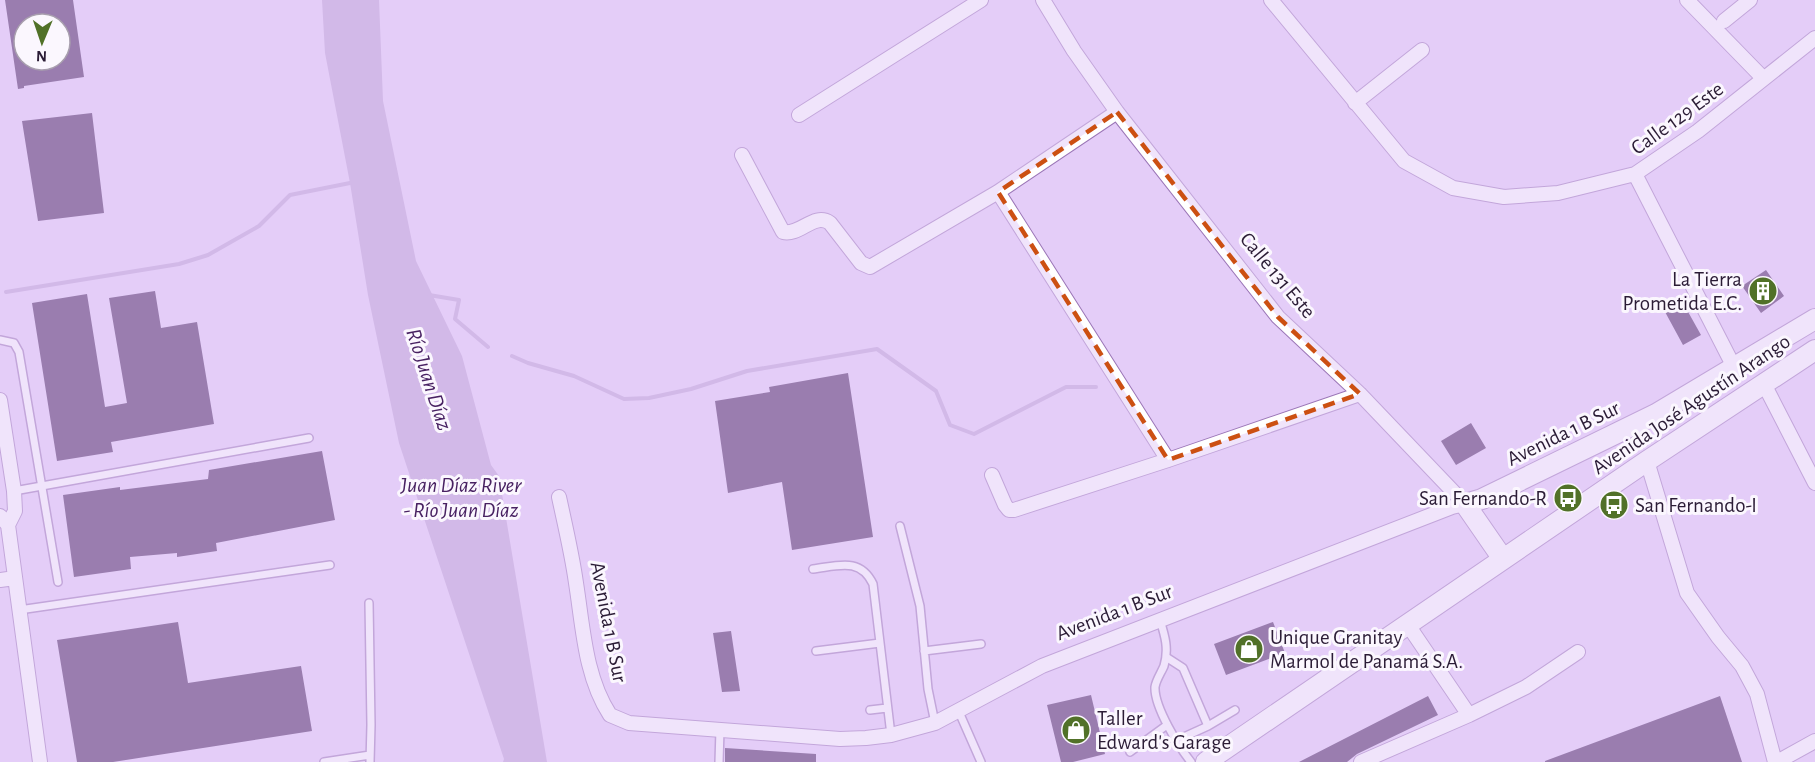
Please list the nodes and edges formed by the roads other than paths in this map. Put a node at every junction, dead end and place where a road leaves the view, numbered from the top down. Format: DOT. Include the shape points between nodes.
graph roads {
  1 [pos="981,0"];
  2 [pos="1043,0"];
  3 [pos="1271,0"];
  4 [pos="1687,0"];
  5 [pos="1750,0"];
  6 [pos="1724,21"];
  7 [pos="1815,38"];
  8 [pos="1422,50"];
  9 [pos="1763,78"];
  10 [pos="1355,103"];
  11 [pos="1117,112"];
  12 [pos="799,115"];
  13 [pos="742,155"];
  14 [pos="1635,174"];
  15 [pos="998,192"];
  16 [pos="1815,319"];
  17 [pos="0,340"];
  18 [pos="1815,350"];
  19 [pos="1734,368"];
  20 [pos="1764,384"];
  21 [pos="1360,394"];
  22 [pos="0,400"];
  23 [pos="309,438"];
  24 [pos="1168,460"];
  25 [pos="1647,461"];
  26 [pos="992,475"];
  27 [pos="1815,483"];
  28 [pos="41,486"];
  29 [pos="14,491"];
  30 [pos="559,497"];
  31 [pos="1466,504"];
  32 [pos="4,521"];
  33 [pos="900,526"];
  34 [pos="5,550"];
  35 [pos="1503,559"];
  36 [pos="330,565"];
  37 [pos="813,569"];
  38 [pos="15,578"];
  39 [pos="0,580"];
  40 [pos="58,582"];
  41 [pos="369,603"];
  42 [pos="19,610"];
  43 [pos="1160,620"];
  44 [pos="1408,625"];
  45 [pos="880,643"];
  46 [pos="981,644"];
  47 [pos="816,651"];
  48 [pos="924,651"];
  49 [pos="1578,652"];
  50 [pos="1166,657"];
  51 [pos="887,708"];
  52 [pos="870,710"];
  53 [pos="1235,711"];
  54 [pos="959,712"];
  55 [pos="1469,715"];
  56 [pos="935,723"];
  57 [pos="1167,725"];
  58 [pos="1208,726"];
  59 [pos="720,730"];
  60 [pos="891,735"];
  61 [pos="1175,741"];
  62 [pos="1815,741"];
  63 [pos="1130,752"];
  64 [pos="370,759"];
  65 [pos="40,762"];
  66 [pos="324,762"];
  67 [pos="719,762"];
  68 [pos="981,762"];
  69 [pos="1191,762"];
  70 [pos="1206,762"];
  71 [pos="1361,762"];
  72 [pos="1776,762"];
  1 -- 12 [label="street"];
  2 -- 11 [label="street, Calle 131 Este"];
  3 -- 10 [label="street, Calle 129 Este"];
  4 -- 9 [label="street"];
  5 -- 6 [label="street"];
  7 -- 9 [label="street, Calle 129 Este"];
  8 -- 10 [label="street"];
  9 -- 14 [label="street, Calle 129 Este" via="1698,131"];
  10 -- 14 [label="street, Calle 129 Este" via="1404,162 1453,188 1504,197 1537,195"];
  11 -- 15 [label="street"];
  11 -- 21 [label="street, Calle 131 Este" via="1278,317"];
  13 -- 15 [label="street" via="783,232 790,233 824,219 867,267"];
  14 -- 19 [label="street"];
  15 -- 24 [label="street"];
  16 -- 19 [label="main road, Avenida 1 B Sur"];
  17 -- 28 [label="lane" via="14,343 19,352"];
  18 -- 20 [label="main road, Avenida José Agustín Arango"];
  19 -- 31 [label="main road, Avenida 1 B Sur" via="1656,414 1482,500"];
  20 -- 25 [label="main road, Avenida José Agustín Arango"];
  20 -- 27 [label="street"];
  21 -- 24 [label="street"];
  21 -- 31 [label="street, Calle 131 Este"];
  22 -- 29 [label="street"];
  23 -- 28 [label="lane"];
  24 -- 26 [label="street" via="1012,510 1005,505"];
  25 -- 35 [label="main road, Avenida José Agustín Arango"];
  25 -- 72 [label="street" via="1687,593 1742,666 1757,693"];
  28 -- 29 [label="lane"];
  28 -- 40 [label="lane"];
  29 -- 32 [label="street" via="15,511"];
  30 -- 59 [label="street, Avenida 1 B Sur" via="591,671 610,715 629,723"];
  31 -- 35 [label="main road, Calle 131 Este"];
  31 -- 43 [label="street, Avenida 1 B Sur"];
  32 -- 34 [label="street"];
  33 -- 48 [label="lane" via="920,606"];
  34 -- 38 [label="street"];
  35 -- 44 [label="main road, Avenida José Agustín Arango"];
  36 -- 42 [label="lane"];
  37 -- 45 [label="lane" via="846,565 868,574 873,584"];
  38 -- 39 [label="street"];
  38 -- 42 [label="street"];
  41 -- 64 [label="lane"];
  42 -- 65 [label="street"];
  43 -- 50 [label="lane" via="1166,638"];
  43 -- 54 [label="street, Avenida 1 B Sur" via="1042,666"];
  44 -- 55 [label="street"];
  44 -- 70 [label="main road, Avenida José Agustín Arango"];
  45 -- 47 [label="lane"];
  45 -- 51 [label="lane"];
  46 -- 48 [label="lane"];
  48 -- 56 [label="lane"];
  49 -- 55 [label="street" via="1526,687"];
  50 -- 57 [label="lane" via="1155,687"];
  50 -- 58 [label="lane" via="1183,668"];
  51 -- 52 [label="lane"];
  51 -- 60 [label="lane"];
  53 -- 58 [label="lane"];
  54 -- 56 [label="street, Avenida 1 B Sur"];
  54 -- 68 [label="lane"];
  55 -- 71 [label="street"];
  56 -- 60 [label="street, Avenida 1 B Sur"];
  57 -- 61 [label="lane"];
  57 -- 63 [label="lane"];
  58 -- 61 [label="lane"];
  59 -- 60 [label="street, Avenida 1 B Sur" via="840,739"];
  59 -- 67 [label="lane"];
  61 -- 69 [label="lane"];
  62 -- 72 [label="street"];
  64 -- 66 [label="lane"];
}
